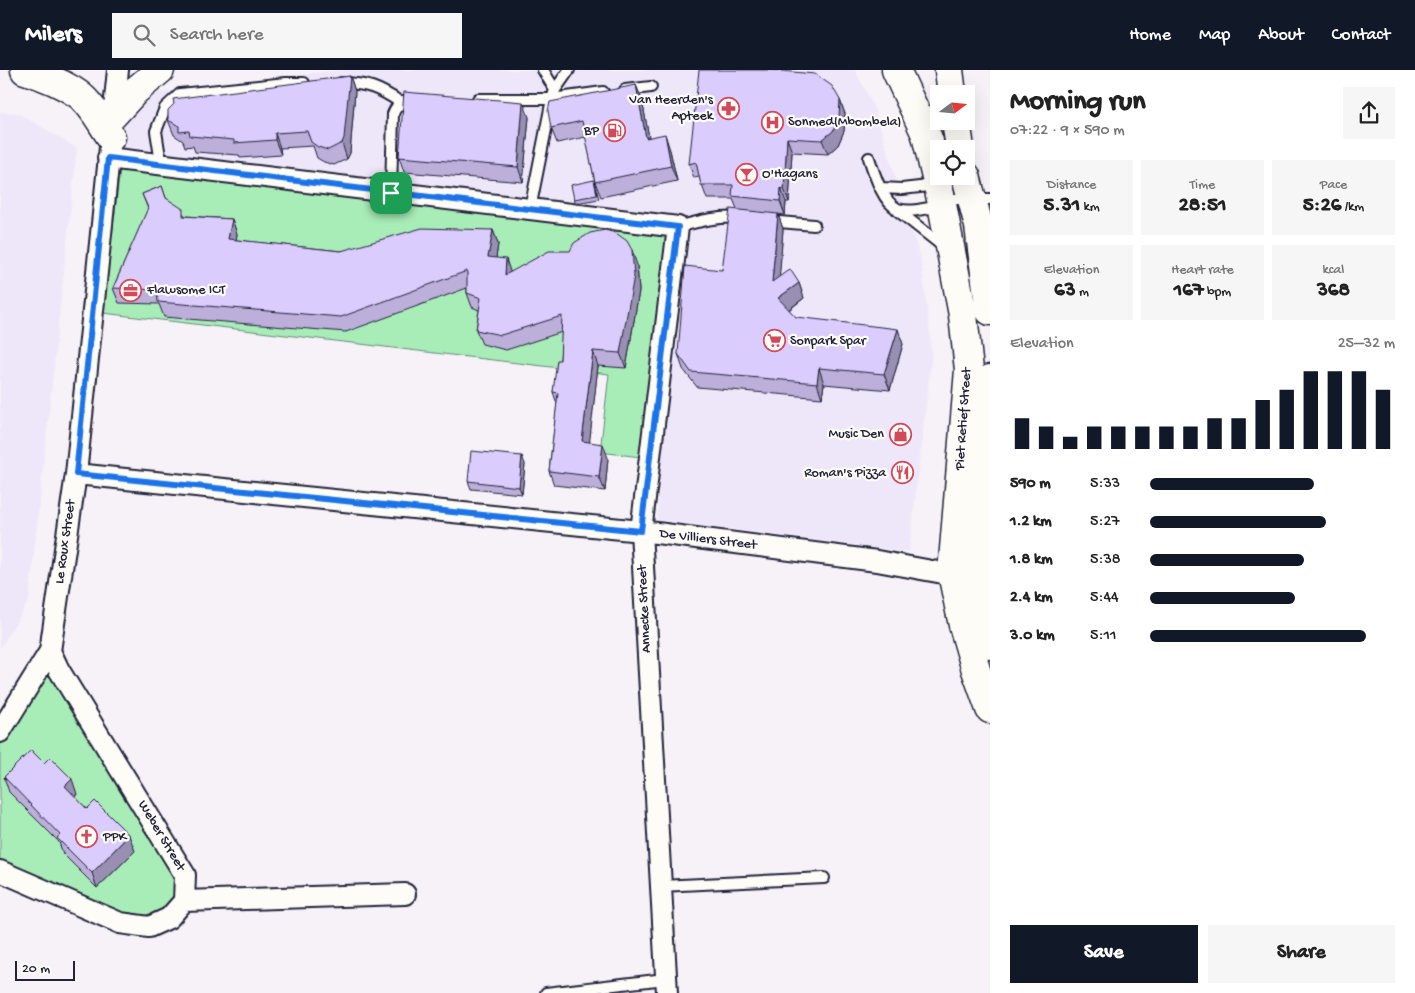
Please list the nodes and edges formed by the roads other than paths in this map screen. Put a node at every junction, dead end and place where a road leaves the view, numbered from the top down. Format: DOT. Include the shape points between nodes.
graph roads {
  1 [pos="25,70"];
  2 [pos="118,70"];
  3 [pos="160,70"];
  4 [pos="543,70"];
  5 [pos="569,70"];
  6 [pos="896,70"];
  7 [pos="909,70"];
  8 [pos="942,70"];
  9 [pos="949,70"];
  10 [pos="316,83"];
  11 [pos="335,83"];
  12 [pos="946,85"];
  13 [pos="951,85"];
  14 [pos="651,87"];
  15 [pos="554,94"];
  16 [pos="467,99"];
  17 [pos="429,100"];
  18 [pos="400,102"];
  19 [pos="111,137"];
  20 [pos="929,142"];
  21 [pos="869,158"];
  22 [pos="161,164"];
  23 [pos="881,188"];
  24 [pos="976,191"];
  25 [pos="391,193"];
  26 [pos="940,196"];
  27 [pos="892,206"];
  28 [pos="530,209"];
  29 [pos="814,225"];
  30 [pos="678,227"];
  31 [pos="951,252"];
  32 [pos="990,311"];
  33 [pos="990,379"];
  34 [pos="76,474"];
  35 [pos="641,531"];
  36 [pos="965,577"];
  37 [pos="990,645"];
  38 [pos="50,651"];
  39 [pos="990,709"];
  40 [pos="0,732"];
  41 [pos="0,871"];
  42 [pos="824,878"];
  43 [pos="660,886"];
  44 [pos="406,894"];
  45 [pos="184,901"];
  46 [pos="666,986"];
  47 [pos="546,993"];
  1 -- 19 [label="street" via="48,77 79,95"];
  2 -- 19 [label="street, Le Roux Street"];
  3 -- 19 [label="street" via="135,91"];
  4 -- 15 [label="lane"];
  5 -- 15 [label="lane"];
  6 -- 20 [label="street"];
  7 -- 20 [label="street, Piet Retief Street"];
  8 -- 12 [label="street"];
  9 -- 13 [label="street"];
  10 -- 22 [label="lane" via="180,94 165,108 156,131"];
  11 -- 18 [label="lane" via="381,89"];
  14 -- 15 [label="lane"];
  15 -- 16 [label="lane"];
  15 -- 28 [label="lane"];
  17 -- 18 [label="lane"];
  18 -- 25 [label="lane" via="393,114"];
  19 -- 22 [label="street"];
  19 -- 34 [label="street, Le Roux Street"];
  20 -- 26 [label="street, Piet Retief Street"];
  21 -- 23 [label="lane"];
  22 -- 25 [label="street"];
  23 -- 26 [label="lane" via="916,188"];
  23 -- 27 [label="lane"];
  24 -- 26 [label="lane"];
  24 -- 32 [label="street"];
  25 -- 28 [label="street"];
  26 -- 27 [label="lane" via="907,210"];
  26 -- 31 [label="street, Piet Retief Street"];
  27 -- 31 [label="lane"];
  28 -- 30 [label="street"];
  29 -- 30 [label="lane" via="726,216"];
  30 -- 35 [label="street, Annecke Street"];
  31 -- 36 [label="street, Piet Retief Street" via="969,370"];
  33 -- 36 [label="street, Piet Retief Street"];
  34 -- 35 [label="street, De Villiers Street"];
  34 -- 38 [label="street, Le Roux Street"];
  35 -- 36 [label="street, De Villiers Street" via="877,561"];
  35 -- 43 [label="street, Annecke Street"];
  36 -- 37 [label="street, Piet Retief Street" via="980,606"];
  36 -- 39 [label="street, Piet Retief Street" via="963,625"];
  38 -- 40 [label="street, Le Roux Street"];
  38 -- 45 [label="street, Weber Street" via="185,875"];
  41 -- 45 [label="street" via="120,923 149,927 169,918"];
  42 -- 43 [label="lane"];
  43 -- 46 [label="street, Annecke Street"];
  44 -- 45 [label="street"];
  46 -- 47 [label="lane"];
}
